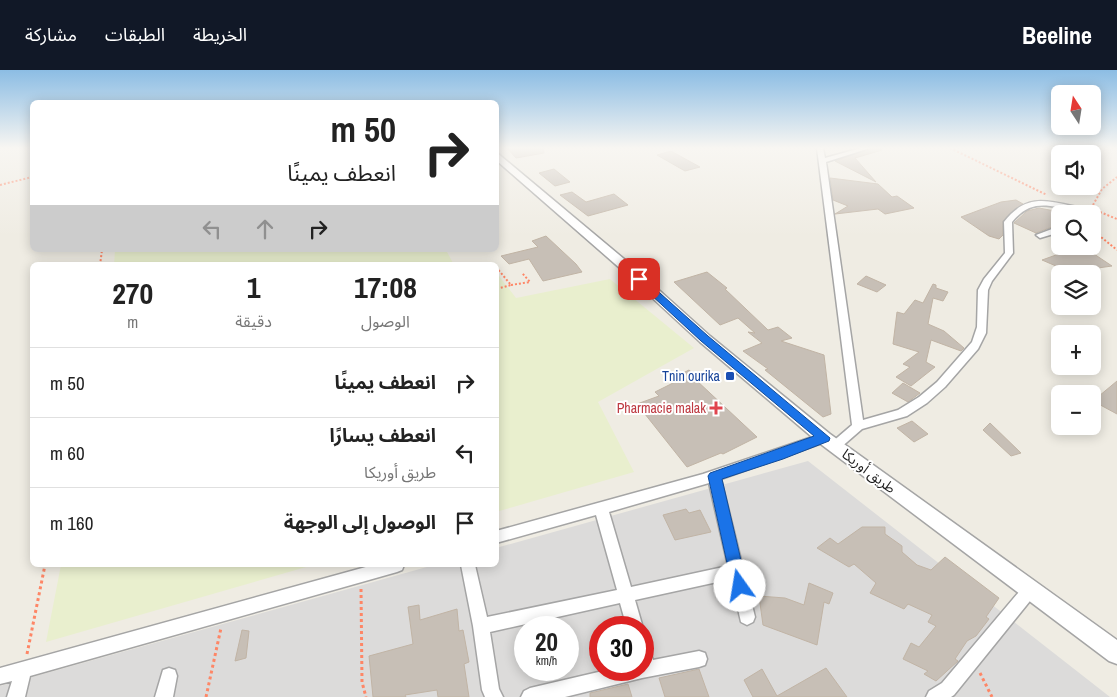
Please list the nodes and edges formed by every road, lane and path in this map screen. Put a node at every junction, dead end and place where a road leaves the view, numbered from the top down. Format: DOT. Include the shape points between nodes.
graph roads {
  1 [pos="522,177"];
  2 [pos="826,177"];
  3 [pos="1011,177"];
  4 [pos="1117,177"];
  5 [pos="30,178"];
  6 [pos="0,185"];
  7 [pos="1048,195"];
  8 [pos="1093,205"];
  9 [pos="1051,207"];
  10 [pos="1101,212"];
  11 [pos="1117,219"];
  12 [pos="1051,232"];
  13 [pos="1040,236"];
  14 [pos="1101,237"];
  15 [pos="1117,250"];
  16 [pos="499,271"];
  17 [pos="522,273"];
  18 [pos="511,286"];
  19 [pos="499,288"];
  20 [pos="858,426"];
  21 [pos="830,442"];
  22 [pos="714,476"];
  23 [pos="601,508"];
  24 [pos="499,536"];
  25 [pos="45,567"];
  26 [pos="390,567"];
  27 [pos="468,567"];
  28 [pos="736,571"];
  29 [pos="361,575"];
  30 [pos="1029,590"];
  31 [pos="625,596"];
  32 [pos="224,614"];
  33 [pos="631,616"];
  34 [pos="747,617"];
  35 [pos="481,626"];
  36 [pos="1117,653"];
  37 [pos="973,658"];
  38 [pos="699,660"];
  39 [pos="654,668"];
  40 [pos="24,669"];
  41 [pos="0,676"];
  42 [pos="170,676"];
  43 [pos="598,681"];
  44 [pos="16,697"];
  45 [pos="164,697"];
  46 [pos="206,697"];
  47 [pos="366,697"];
  48 [pos="494,697"];
  49 [pos="530,697"];
  50 [pos="935,697"];
  51 [pos="992,697"];
  1 -- 21 [label="street, طريق أوريكا" via="705,339"];
  2 -- 20 [label="street"];
  3 -- 7 [label="path"];
  4 -- 8 [label="path" via="1110,180"];
  5 -- 6 [label="path"];
  9 -- 20 [label="street" via="1037,203 1025,206 1008,222 1009,253 982,292 984,319 979,339 936,390 891,417"];
  10 -- 11 [label="path"];
  12 -- 13 [label="street"];
  14 -- 15 [label="path"];
  16 -- 18 [label="path"];
  17 -- 18 [label="path" via="530,282"];
  18 -- 19 [label="path"];
  20 -- 21 [label="street"];
  21 -- 22 [label="street"];
  21 -- 30 [label="street, طريق أوريكا"];
  22 -- 23 [label="street"];
  22 -- 28 [label="street"];
  23 -- 24 [label="street"];
  23 -- 31 [label="street"];
  25 -- 40 [label="path"];
  26 -- 29 [label="street"];
  27 -- 35 [label="street"];
  28 -- 31 [label="street"];
  28 -- 34 [label="street"];
  29 -- 32 [label="street"];
  29 -- 47 [label="path" via="362,682"];
  30 -- 36 [label="street, طريق أوريكا"];
  30 -- 37 [label="street"];
  31 -- 33 [label="street"];
  31 -- 35 [label="street"];
  32 -- 40 [label="street"];
  32 -- 46 [label="path"];
  35 -- 48 [label="street"];
  37 -- 50 [label="street" via="948,689"];
  37 -- 51 [label="path"];
  38 -- 39 [label="street"];
  40 -- 41 [label="street"];
  40 -- 44 [label="street"];
  42 -- 45 [label="street"];
  43 -- 49 [label="street"];
}
